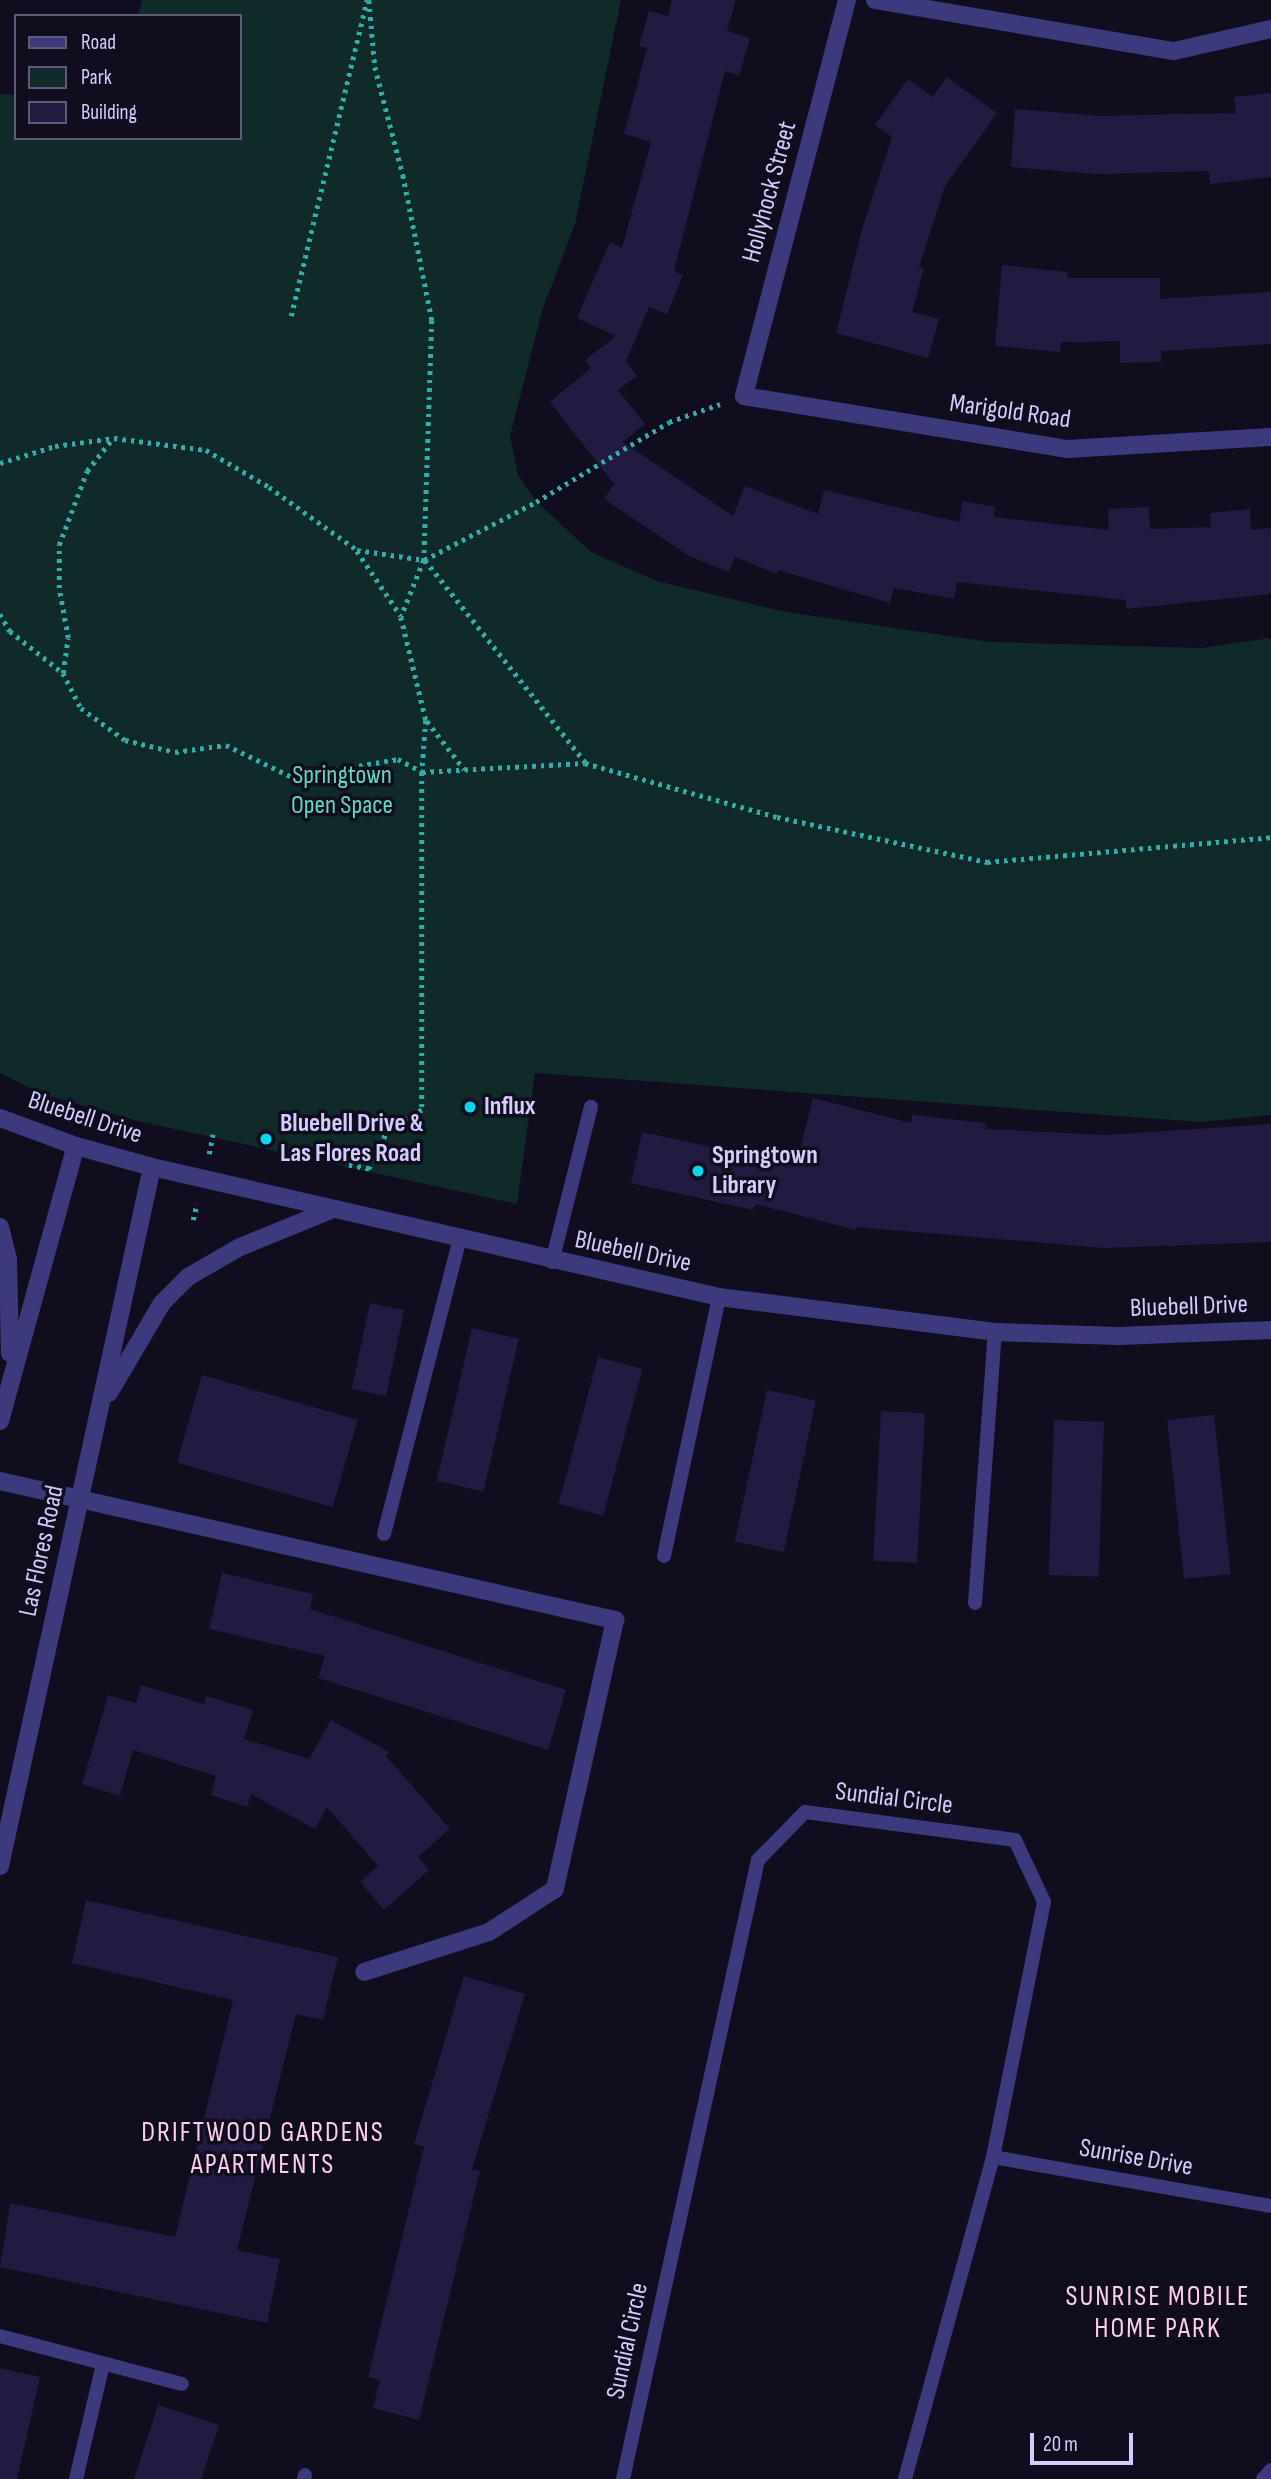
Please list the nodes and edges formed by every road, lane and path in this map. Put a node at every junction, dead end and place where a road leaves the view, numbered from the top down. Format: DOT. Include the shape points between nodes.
graph roads {
  1 [pos="368,0"];
  2 [pos="847,0"];
  3 [pos="875,0"];
  4 [pos="1271,29"];
  5 [pos="291,316"];
  6 [pos="744,396"];
  7 [pos="1271,437"];
  8 [pos="114,438"];
  9 [pos="0,463"];
  10 [pos="357,550"];
  11 [pos="424,560"];
  12 [pos="0,614"];
  13 [pos="401,617"];
  14 [pos="63,673"];
  15 [pos="426,720"];
  16 [pos="585,763"];
  17 [pos="464,769"];
  18 [pos="422,772"];
  19 [pos="1271,837"];
  20 [pos="591,1107"];
  21 [pos="0,1118"];
  22 [pos="76,1146"];
  23 [pos="344,1164"];
  24 [pos="152,1167"];
  25 [pos="334,1209"];
  26 [pos="0,1227"];
  27 [pos="460,1239"];
  28 [pos="552,1262"];
  29 [pos="719,1297"];
  30 [pos="1271,1330"];
  31 [pos="995,1332"];
  32 [pos="9,1381"];
  33 [pos="99,1412"];
  34 [pos="0,1421"];
  35 [pos="0,1481"];
  36 [pos="80,1500"];
  37 [pos="384,1534"];
  38 [pos="664,1556"];
  39 [pos="975,1604"];
  40 [pos="6,1804"];
  41 [pos="0,1866"];
  42 [pos="364,1972"];
  43 [pos="993,2157"];
  44 [pos="1271,2206"];
  45 [pos="0,2336"];
  46 [pos="103,2364"];
  47 [pos="182,2384"];
  48 [pos="1271,2470"];
  49 [pos="76,2479"];
  50 [pos="623,2479"];
  51 [pos="905,2479"];
  52 [pos="1263,2479"];
  1 -- 5 [label="path"];
  1 -- 11 [label="path" via="375,67 403,175 432,320"];
  2 -- 6 [label="street, Hollyhock Street"];
  3 -- 4 [label="street" via="1174,51"];
  6 -- 7 [label="street, Marigold Road" via="1067,449"];
  6 -- 11 [label="path" via="669,422 536,502"];
  8 -- 9 [label="path" via="55,446"];
  8 -- 10 [label="path" via="206,450 269,487"];
  8 -- 14 [label="path" via="87,471 59,545 59,588 68,638"];
  10 -- 11 [label="path"];
  10 -- 13 [label="path"];
  11 -- 13 [label="path"];
  11 -- 16 [label="path"];
  12 -- 14 [label="path" via="10,631"];
  13 -- 15 [label="path"];
  14 -- 18 [label="path" via="81,708 125,740 174,752 226,745 292,777 398,759"];
  15 -- 17 [label="path"];
  15 -- 18 [label="path"];
  16 -- 17 [label="path"];
  16 -- 19 [label="path" via="777,817 987,862"];
  17 -- 18 [label="path"];
  18 -- 23 [label="path" via="422,1110 389,1128 369,1169"];
  20 -- 28 [label="lane"];
  21 -- 22 [label="street, Bluebell Drive"];
  22 -- 24 [label="street, Bluebell Drive"];
  22 -- 32 [label="street"];
  24 -- 25 [label="street, Bluebell Drive"];
  24 -- 33 [label="street, Las Flores Road"];
  25 -- 27 [label="street, Bluebell Drive"];
  25 -- 33 [label="street, Las Flores Road" via="240,1247 188,1277 162,1303"];
  26 -- 32 [label="street" via="12,1312"];
  27 -- 28 [label="street, Bluebell Drive"];
  27 -- 37 [label="lane"];
  28 -- 29 [label="street, Bluebell Drive"];
  29 -- 31 [label="street, Bluebell Drive"];
  29 -- 38 [label="lane"];
  30 -- 31 [label="street, Bluebell Drive" via="1119,1336"];
  31 -- 39 [label="lane"];
  32 -- 34 [label="street"];
  33 -- 36 [label="street, Las Flores Road"];
  35 -- 36 [label="street"];
  36 -- 40 [label="street, Las Flores Road"];
  36 -- 42 [label="street" via="615,1620 555,1889 489,1933"];
  40 -- 41 [label="street, Las Flores Road"];
  43 -- 44 [label="lane, Sunrise Drive"];
  43 -- 50 [label="lane, Sundial Circle" via="1044,1902 1015,1840 804,1812 758,1860"];
  43 -- 51 [label="lane, Sundial Circle"];
  45 -- 46 [label="lane"];
  46 -- 47 [label="lane"];
  46 -- 49 [label="lane"];
  48 -- 52 [label="lane"];
}
